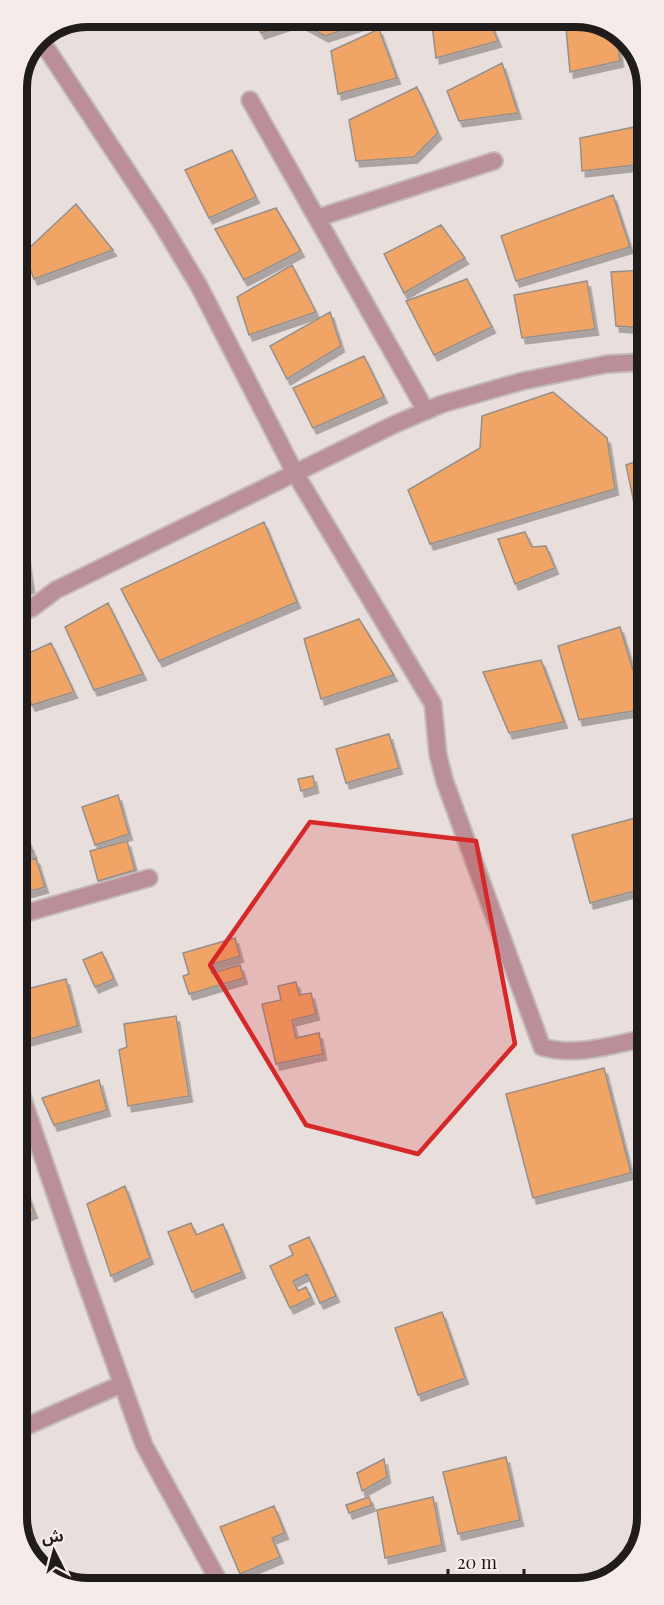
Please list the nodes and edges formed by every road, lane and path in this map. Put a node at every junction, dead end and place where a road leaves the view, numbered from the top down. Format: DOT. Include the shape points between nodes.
graph roads {
  1 [pos="45,45"];
  2 [pos="250,100"];
  3 [pos="494,161"];
  4 [pos="317,218"];
  5 [pos="637,362"];
  6 [pos="426,411"];
  7 [pos="295,473"];
  8 [pos="27,610"];
  9 [pos="149,878"];
  10 [pos="27,913"];
  11 [pos="637,1040"];
  12 [pos="27,1111"];
  13 [pos="122,1384"];
  14 [pos="27,1426"];
  15 [pos="217,1578"];
  1 -- 7 [label="street" via="193,277"];
  2 -- 4 [label="street"];
  3 -- 4 [label="street"];
  4 -- 6 [label="street"];
  5 -- 6 [label="street" via="607,364 523,381"];
  6 -- 7 [label="street"];
  7 -- 8 [label="street" via="56,590"];
  7 -- 11 [label="street" via="433,704 445,782 542,1047 573,1052"];
  9 -- 10 [label="street"];
  12 -- 13 [label="street"];
  13 -- 14 [label="street"];
  13 -- 15 [label="street" via="144,1445"];
}
